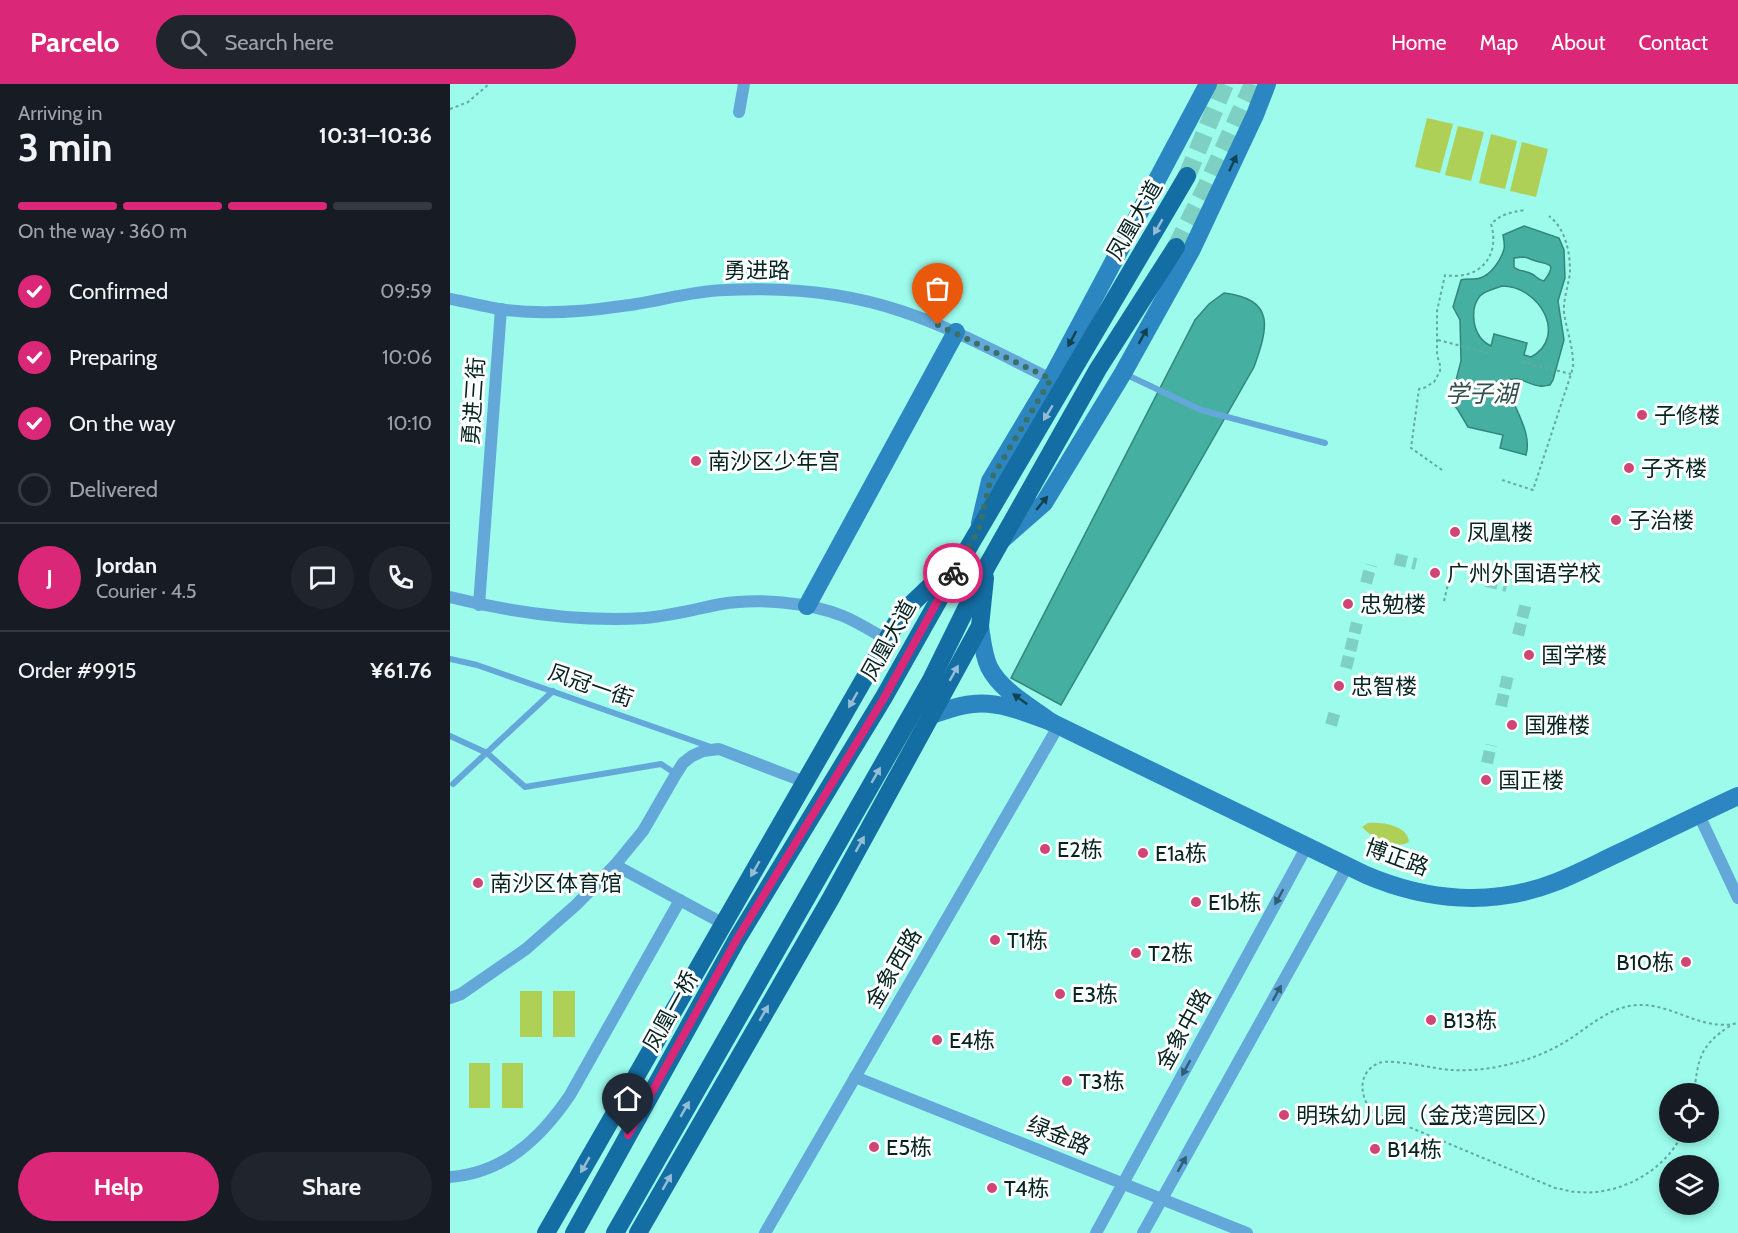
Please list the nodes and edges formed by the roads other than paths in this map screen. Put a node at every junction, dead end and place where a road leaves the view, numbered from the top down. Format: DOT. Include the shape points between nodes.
graph roads {
  1 [pos="744,84"];
  2 [pos="1208,84"];
  3 [pos="1267,84"];
  4 [pos="739,112"];
  5 [pos="1187,176"];
  6 [pos="1176,247"];
  7 [pos="450,299"];
  8 [pos="501,309"];
  9 [pos="956,332"];
  10 [pos="1123,373"];
  11 [pos="1051,379"];
  12 [pos="1325,443"];
  13 [pos="979,530"];
  14 [pos="1000,542"];
  15 [pos="964,555"];
  16 [pos="987,566"];
  17 [pos="450,597"];
  18 [pos="479,604"];
  19 [pos="807,606"];
  20 [pos="980,626"];
  21 [pos="887,640"];
  22 [pos="450,659"];
  23 [pos="553,691"];
  24 [pos="931,715"];
  25 [pos="1055,723"];
  26 [pos="450,736"];
  27 [pos="719,749"];
  28 [pos="486,753"];
  29 [pos="676,774"];
  30 [pos="805,782"];
  31 [pos="453,784"];
  32 [pos="1738,796"];
  33 [pos="1698,815"];
  34 [pos="1307,846"];
  35 [pos="615,865"];
  36 [pos="1348,865"];
  37 [pos="1738,898"];
  38 [pos="680,900"];
  39 [pos="724,924"];
  40 [pos="737,939"];
  41 [pos="450,998"];
  42 [pos="855,1077"];
  43 [pos="450,1177"];
  44 [pos="1123,1184"];
  45 [pos="1162,1199"];
  46 [pos="546,1232"];
  47 [pos="574,1233"];
  48 [pos="615,1233"];
  49 [pos="638,1233"];
  50 [pos="765,1233"];
  51 [pos="1096,1233"];
  52 [pos="1143,1233"];
  53 [pos="1247,1233"];
  1 -- 4 [label="street"];
  2 -- 11 [label="street, one-way"];
  10 -- 3 [label="street, one-way" via="1192,249"];
  5 -- 13 [label="main road, 凤凰大道, one-way"];
  6 -- 14 [label="main road" via="1098,369"];
  7 -- 8 [label="street, 勇进路"];
  8 -- 9 [label="street, 勇进路" via="583,311 724,290 784,289 843,296"];
  8 -- 18 [label="street, 勇进三街"];
  9 -- 11 [label="street, 勇进路"];
  9 -- 19 [label="street"];
  10 -- 12 [label="lane" via="1201,410"];
  14 -- 10 [label="street, one-way" via="1044,503"];
  11 -- 13 [label="street" via="990,481"];
  13 -- 15 [label="main road, 凤凰大道"];
  14 -- 16 [label="main road"];
  15 -- 21 [label="main road" via="902,613"];
  15 -- 40 [label="main road, 凤凰大道" via="884,698"];
  16 -- 20 [label="main road"];
  48 -- 16 [label="main road, one-way" via="931,680"];
  17 -- 18 [label="street"];
  18 -- 19 [label="street" via="520,613 605,619 647,618 751,602"];
  19 -- 21 [label="street" via="843,616"];
  24 -- 20 [label="main road, one-way"];
  25 -- 20 [label="street, one-way" via="1003,686 989,667"];
  21 -- 30 [label="main road, one-way"];
  22 -- 23 [label="lane, 凤冠一街"];
  23 -- 27 [label="lane, 凤冠一街"];
  23 -- 28 [label="lane"];
  24 -- 25 [label="street" via="976,704 1025,712"];
  49 -- 24 [label="main road, one-way" via="831,898"];
  25 -- 34 [label="street, 博正路"];
  25 -- 42 [label="street, 金象西路"];
  26 -- 28 [label="lane"];
  27 -- 29 [label="street" via="692,756"];
  27 -- 30 [label="street"];
  28 -- 29 [label="lane" via="525,787 661,764"];
  28 -- 31 [label="lane"];
  29 -- 35 [label="street" via="643,831"];
  30 -- 39 [label="main road, one-way"];
  32 -- 33 [label="street, 博正路"];
  33 -- 36 [label="street, 博正路" via="1557,882 1502,896 1424,894 1384,883"];
  33 -- 37 [label="street"];
  34 -- 36 [label="street, 博正路"];
  34 -- 44 [label="street, 金象中路, one-way"];
  35 -- 38 [label="street"];
  35 -- 41 [label="street" via="526,949"];
  45 -- 36 [label="street, one-way"];
  38 -- 39 [label="street"];
  38 -- 43 [label="street" via="552,1121 513,1156 476,1173"];
  39 -- 46 [label="main road, one-way"];
  40 -- 47 [label="main road, 凤凰一桥"];
  42 -- 44 [label="street, 绿金路"];
  42 -- 50 [label="street, 金象西路"];
  44 -- 45 [label="street, 绿金路"];
  44 -- 51 [label="street, 金象中路"];
  45 -- 52 [label="street"];
  45 -- 53 [label="street, 绿金路"];
}
